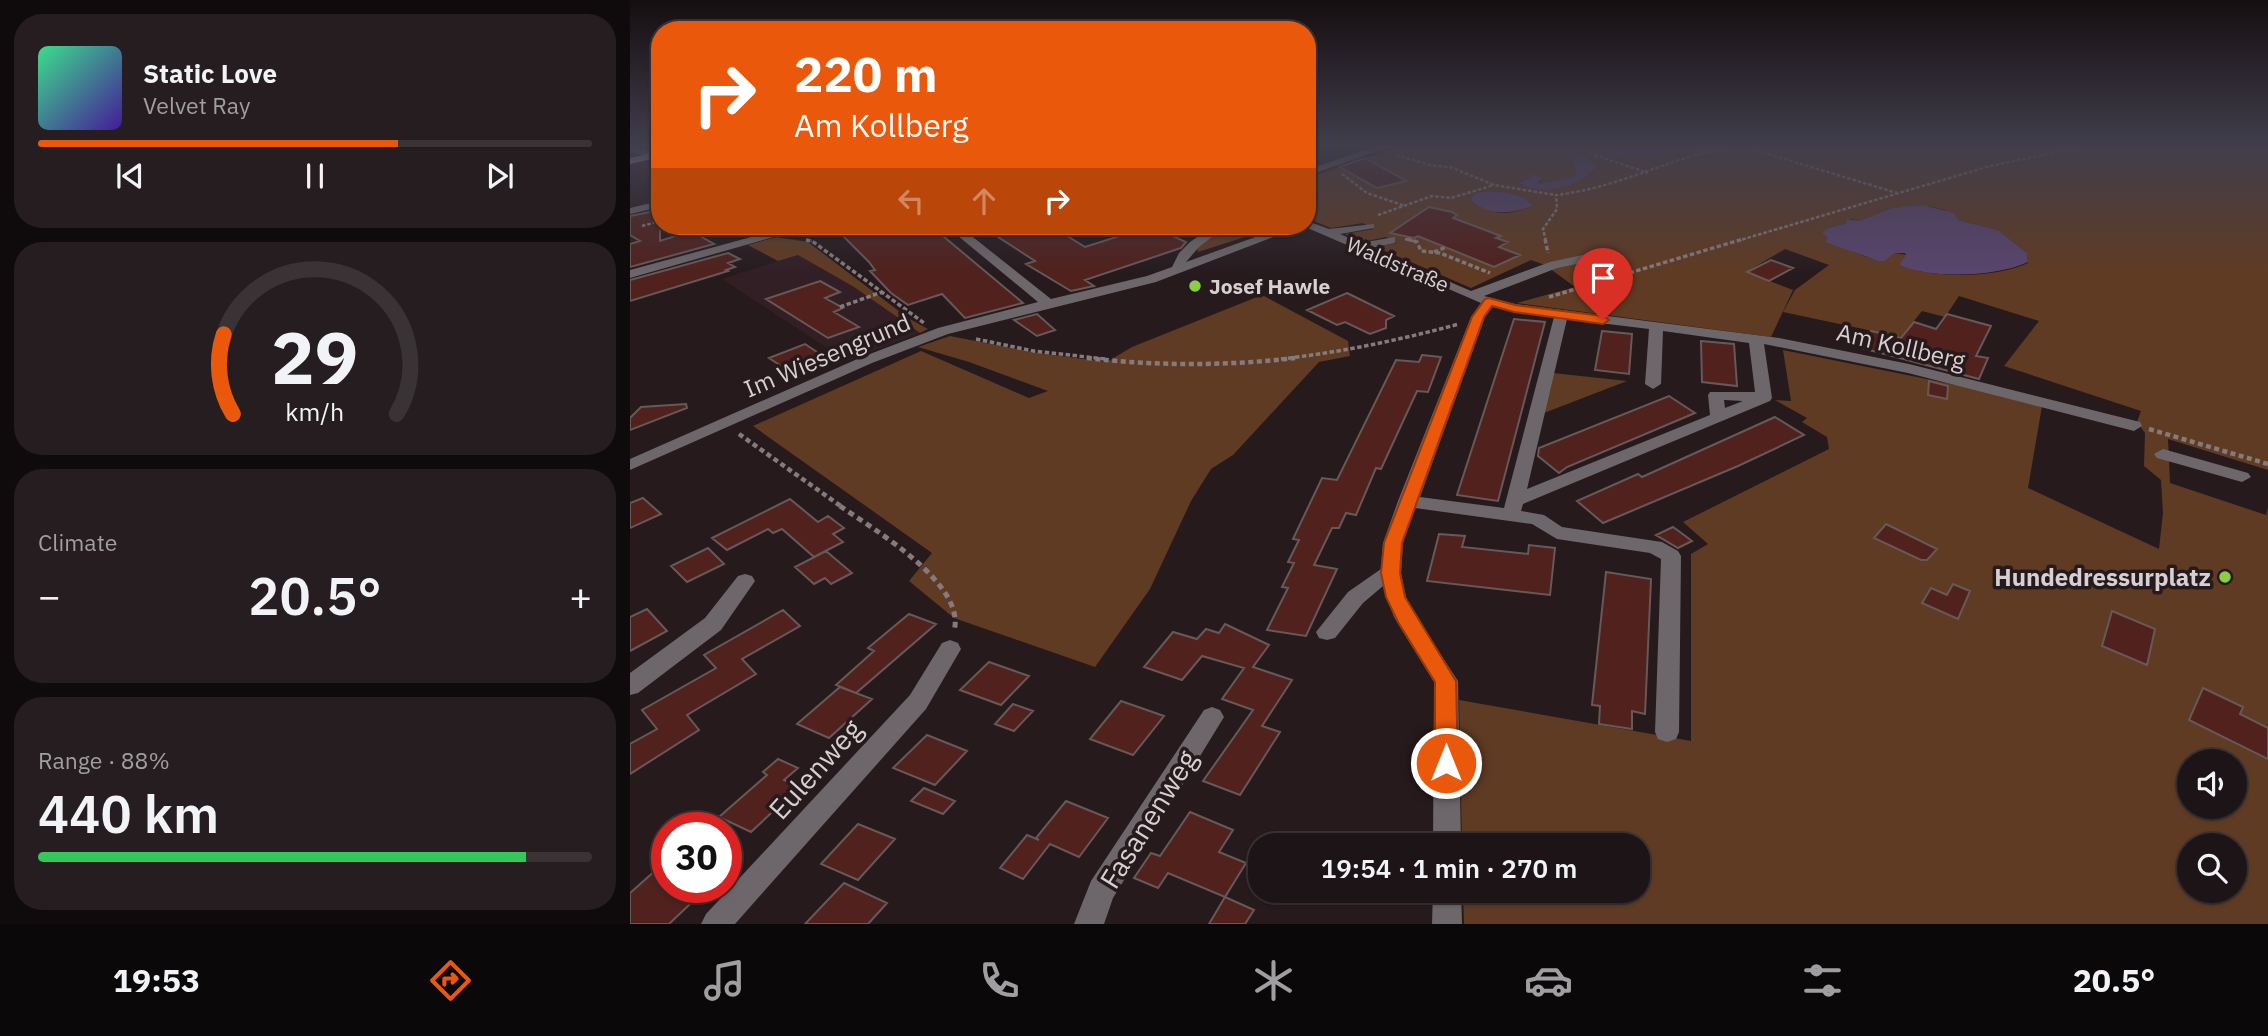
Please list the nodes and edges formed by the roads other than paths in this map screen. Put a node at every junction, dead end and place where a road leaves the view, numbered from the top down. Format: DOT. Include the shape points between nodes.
graph roads {
  1 [pos="651,206"];
  2 [pos="630,211"];
  3 [pos="1370,226"];
  4 [pos="1316,228"];
  5 [pos="1326,233"];
  6 [pos="747,235"];
  7 [pos="767,235"];
  8 [pos="963,235"];
  9 [pos="1207,235"];
  10 [pos="1271,235"];
  11 [pos="750,239"];
  12 [pos="1391,240"];
  13 [pos="1357,247"];
  14 [pos="1592,257"];
  15 [pos="1178,269"];
  16 [pos="630,274"];
  17 [pos="1471,296"];
  18 [pos="1489,302"];
  19 [pos="1048,303"];
  20 [pos="1514,309"];
  21 [pos="1561,315"];
  22 [pos="1656,326"];
  23 [pos="1756,338"];
  24 [pos="1653,384"];
  25 [pos="2134,426"];
  26 [pos="2163,454"];
  27 [pos="630,465"];
  28 [pos="2242,477"];
  29 [pos="1407,500"];
  30 [pos="1513,508"];
  31 [pos="1391,573"];
  32 [pos="745,581"];
  33 [pos="1327,632"];
  34 [pos="950,649"];
  35 [pos="630,686"];
  36 [pos="1212,717"];
  37 [pos="1667,732"];
  38 [pos="1447,833"];
  39 [pos="1447,903"];
  40 [pos="716,924"];
  41 [pos="1089,924"];
  42 [pos="1447,924"];
  1 -- 2 [label="street"];
  3 -- 5 [label="street"];
  4 -- 5 [label="street, Waldstraße"];
  5 -- 13 [label="street, Waldstraße"];
  6 -- 11 [label="street"];
  7 -- 11 [label="street"];
  8 -- 19 [label="street"];
  9 -- 15 [label="street" via="1180,260"];
  10 -- 15 [label="street, Im Wiesengrund"];
  11 -- 16 [label="street"];
  12 -- 13 [label="street"];
  13 -- 17 [label="street, Waldstraße"];
  14 -- 17 [label="street" via="1554,265"];
  15 -- 19 [label="street, Im Wiesengrund"];
  17 -- 18 [label="street, Waldstraße"];
  18 -- 20 [label="street, Waldstraße"];
  18 -- 29 [label="street" via="1478,317"];
  19 -- 27 [label="street, Im Wiesengrund" via="943,331 867,360"];
  20 -- 21 [label="street, Am Kollberg"];
  21 -- 22 [label="street, Am Kollberg"];
  21 -- 30 [label="street"];
  22 -- 23 [label="street, Am Kollberg"];
  22 -- 24 [label="street"];
  23 -- 25 [label="street, Am Kollberg" via="1909,369"];
  23 -- 30 [label="street" via="1764,398"];
  26 -- 28 [label="street"];
  29 -- 30 [label="street"];
  29 -- 31 [label="street" via="1393,543"];
  30 -- 37 [label="street" via="1557,533 1655,547 1671,556"];
  31 -- 33 [label="street" via="1367,587"];
  31 -- 38 [label="street" via="1405,617 1446,681"];
  32 -- 35 [label="street" via="713,624"];
  34 -- 40 [label="street, Eulenweg" via="918,702"];
  36 -- 41 [label="street, Fasanenweg" via="1101,891"];
  39 -- 42 [label="street"];
}
